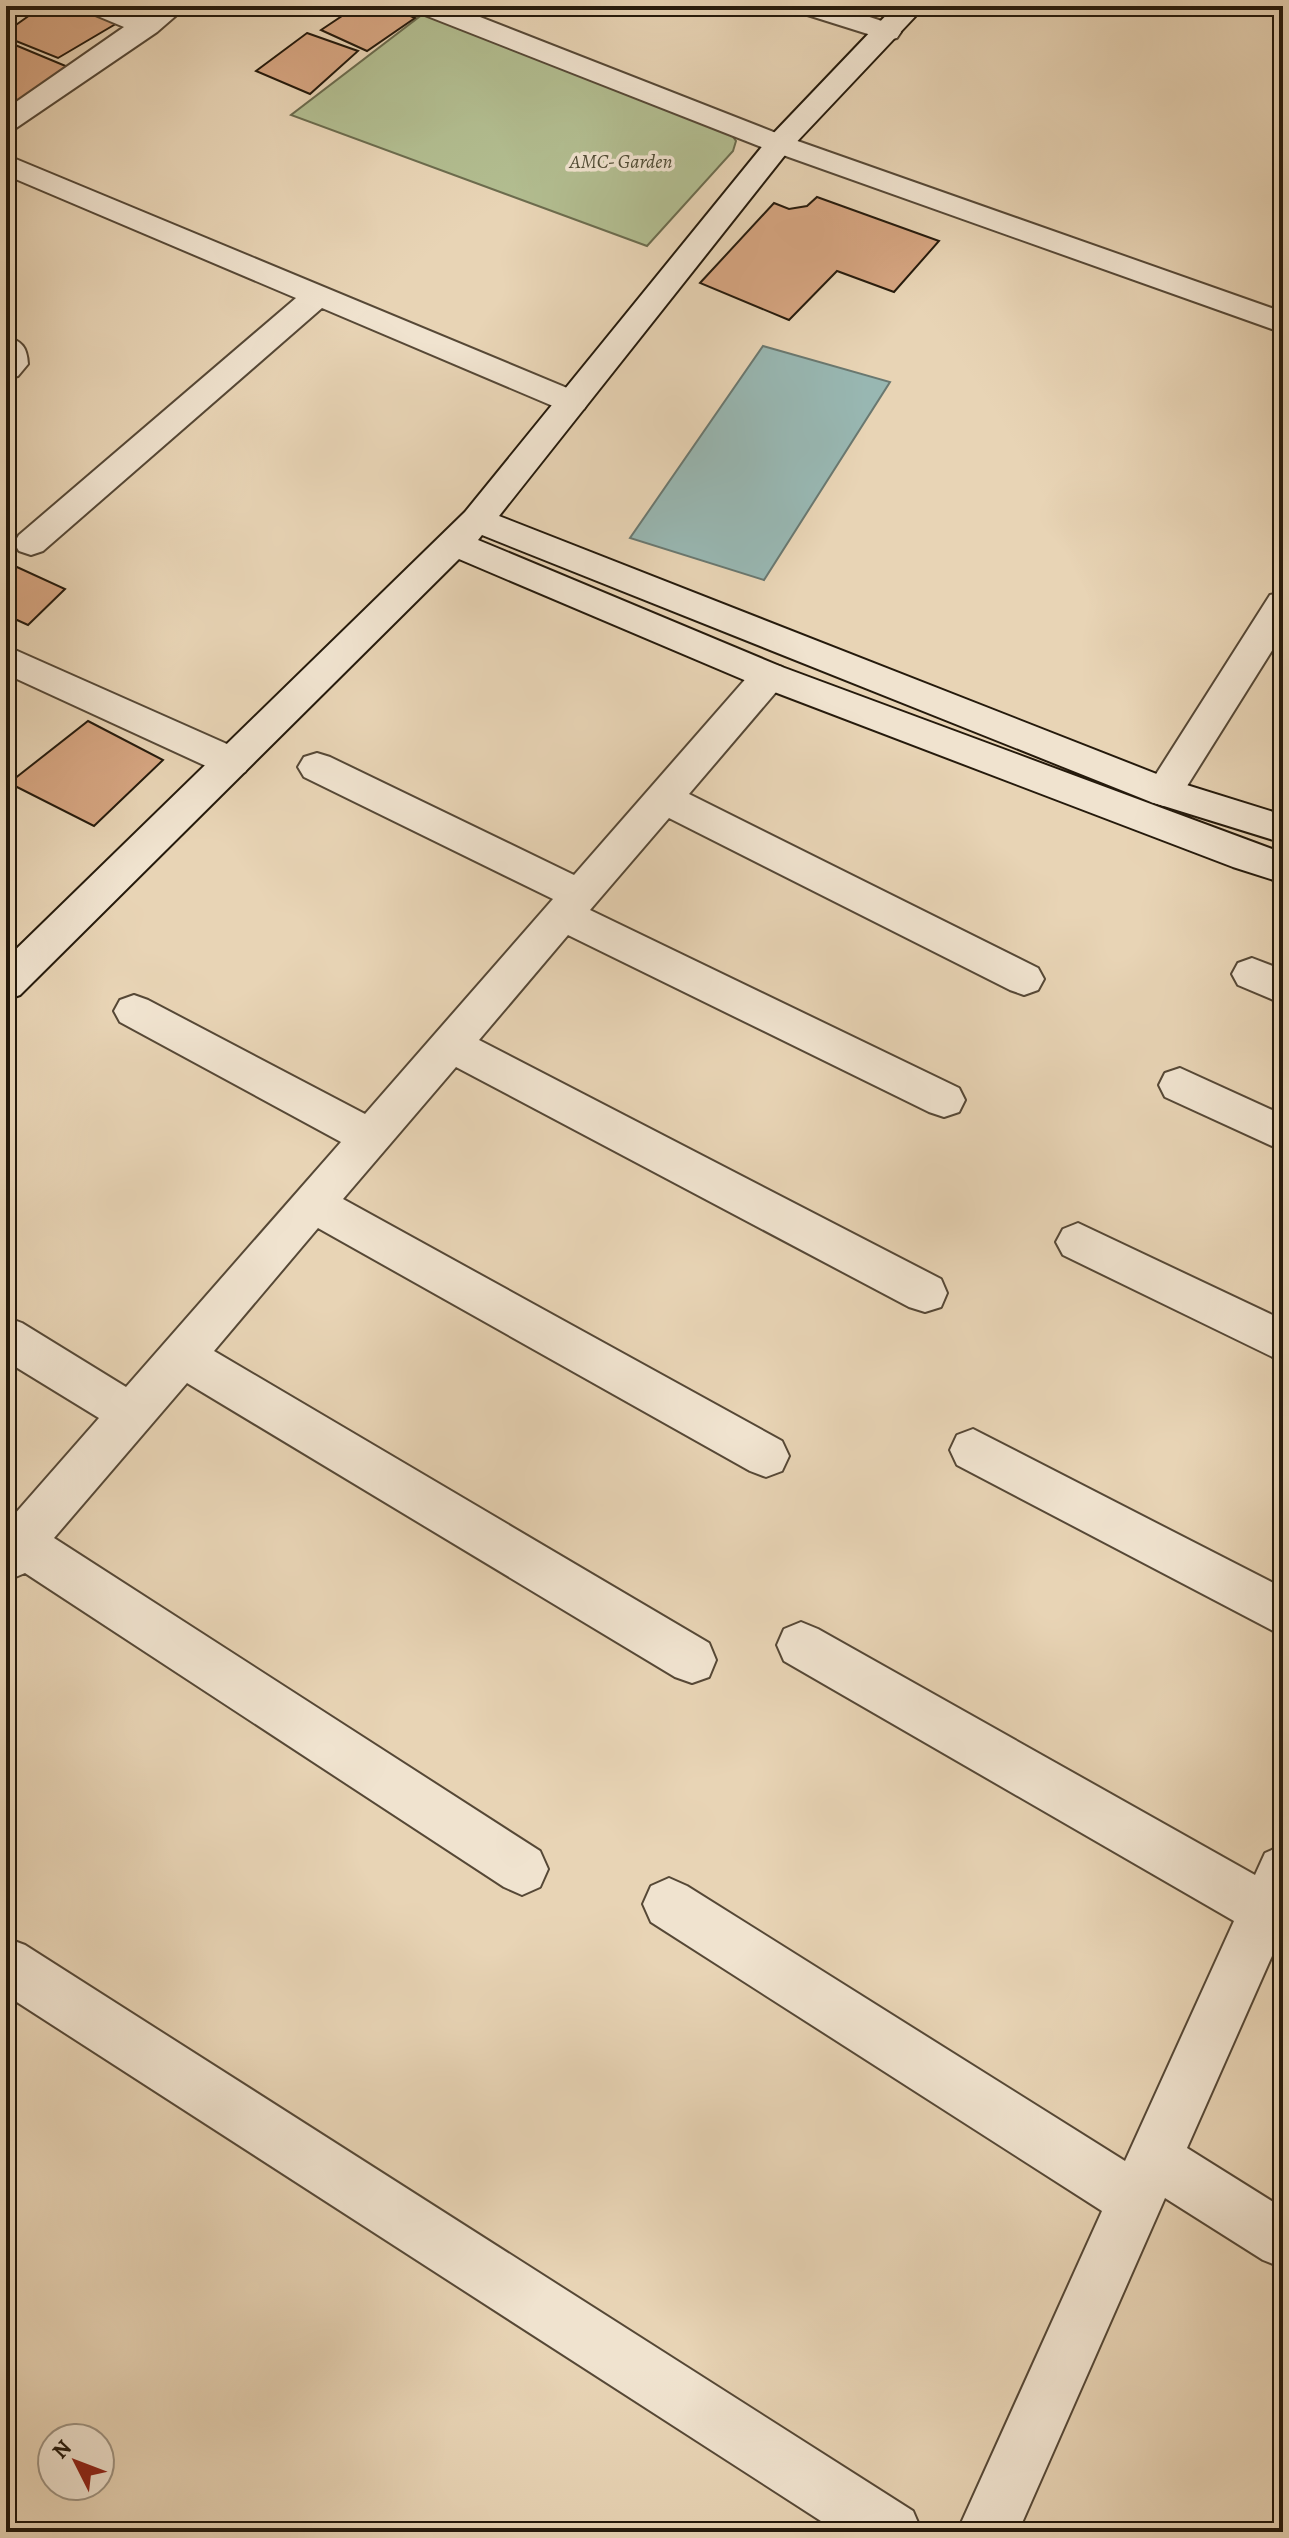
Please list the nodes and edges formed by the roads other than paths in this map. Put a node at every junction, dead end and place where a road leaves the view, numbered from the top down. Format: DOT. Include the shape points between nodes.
graph roads {
  1 [pos="98,6"];
  2 [pos="173,6"];
  3 [pos="427,6"];
  4 [pos="808,6"];
  5 [pos="911,6"];
  6 [pos="147,26"];
  7 [pos="887,32"];
  8 [pos="6,122"];
  9 [pos="779,144"];
  10 [pos="6,164"];
  11 [pos="318,295"];
  12 [pos="1283,323"];
  13 [pos="6,347"];
  14 [pos="6,369"];
  15 [pos="572,402"];
  16 [pos="465,531"];
  17 [pos="31,543"];
  18 [pos="1283,604"];
  19 [pos="6,659"];
  20 [pos="769,676"];
  21 [pos="232,762"];
  22 [pos="317,767"];
  23 [pos="1164,792"];
  24 [pos="663,798"];
  25 [pos="1283,829"];
  26 [pos="1283,868"];
  27 [pos="571,905"];
  28 [pos="1024,979"];
  29 [pos="6,984"];
  30 [pos="134,1011"];
  31 [pos="451,1045"];
  32 [pos="1180,1085"];
  33 [pos="944,1100"];
  34 [pos="1283,1134"];
  35 [pos="370,1137"];
  36 [pos="313,1204"];
  37 [pos="1078,1242"];
  38 [pos="925,1293"];
  39 [pos="6,1337"];
  40 [pos="1283,1342"];
  41 [pos="182,1356"];
  42 [pos="131,1414"];
  43 [pos="973,1450"];
  44 [pos="766,1456"];
  45 [pos="13,1551"];
  46 [pos="1283,1613"];
  47 [pos="801,1645"];
  48 [pos="692,1660"];
  49 [pos="522,1869"];
  50 [pos="1274,1890"];
  51 [pos="669,1904"];
  52 [pos="6,1964"];
  53 [pos="1144,2180"];
  54 [pos="1283,2240"];
  55 [pos="892,2532"];
  56 [pos="987,2532"];
  1 -- 6 [label="street"];
  2 -- 6 [label="street"];
  3 -- 9 [label="street"];
  4 -- 7 [label="street"];
  5 -- 7 [label="street"];
  6 -- 8 [label="street"];
  7 -- 9 [label="street"];
  9 -- 12 [label="street"];
  9 -- 15 [label="street"];
  10 -- 11 [label="street"];
  11 -- 15 [label="street"];
  11 -- 17 [label="street"];
  13 -- 14 [label="street" via="12,364"];
  15 -- 16 [label="street"];
  16 -- 20 [label="street"];
  16 -- 21 [label="street"];
  16 -- 23 [label="street"];
  18 -- 23 [label="street"];
  19 -- 21 [label="street"];
  20 -- 24 [label="street"];
  20 -- 26 [label="street"];
  21 -- 29 [label="street"];
  22 -- 27 [label="street"];
  23 -- 25 [label="street"];
  24 -- 27 [label="street"];
  24 -- 28 [label="street"];
  27 -- 31 [label="street"];
  27 -- 33 [label="street"];
  30 -- 35 [label="street"];
  31 -- 35 [label="street"];
  31 -- 38 [label="street"];
  32 -- 34 [label="street"];
  35 -- 36 [label="street"];
  36 -- 41 [label="street"];
  36 -- 44 [label="street"];
  37 -- 40 [label="street"];
  39 -- 42 [label="street"];
  41 -- 42 [label="street"];
  41 -- 48 [label="street"];
  42 -- 45 [label="street"];
  43 -- 46 [label="street"];
  45 -- 49 [label="street"];
  47 -- 50 [label="street"];
  50 -- 53 [label="street"];
  51 -- 53 [label="street"];
  52 -- 55 [label="street"];
  53 -- 54 [label="street"];
  53 -- 56 [label="street"];
}
